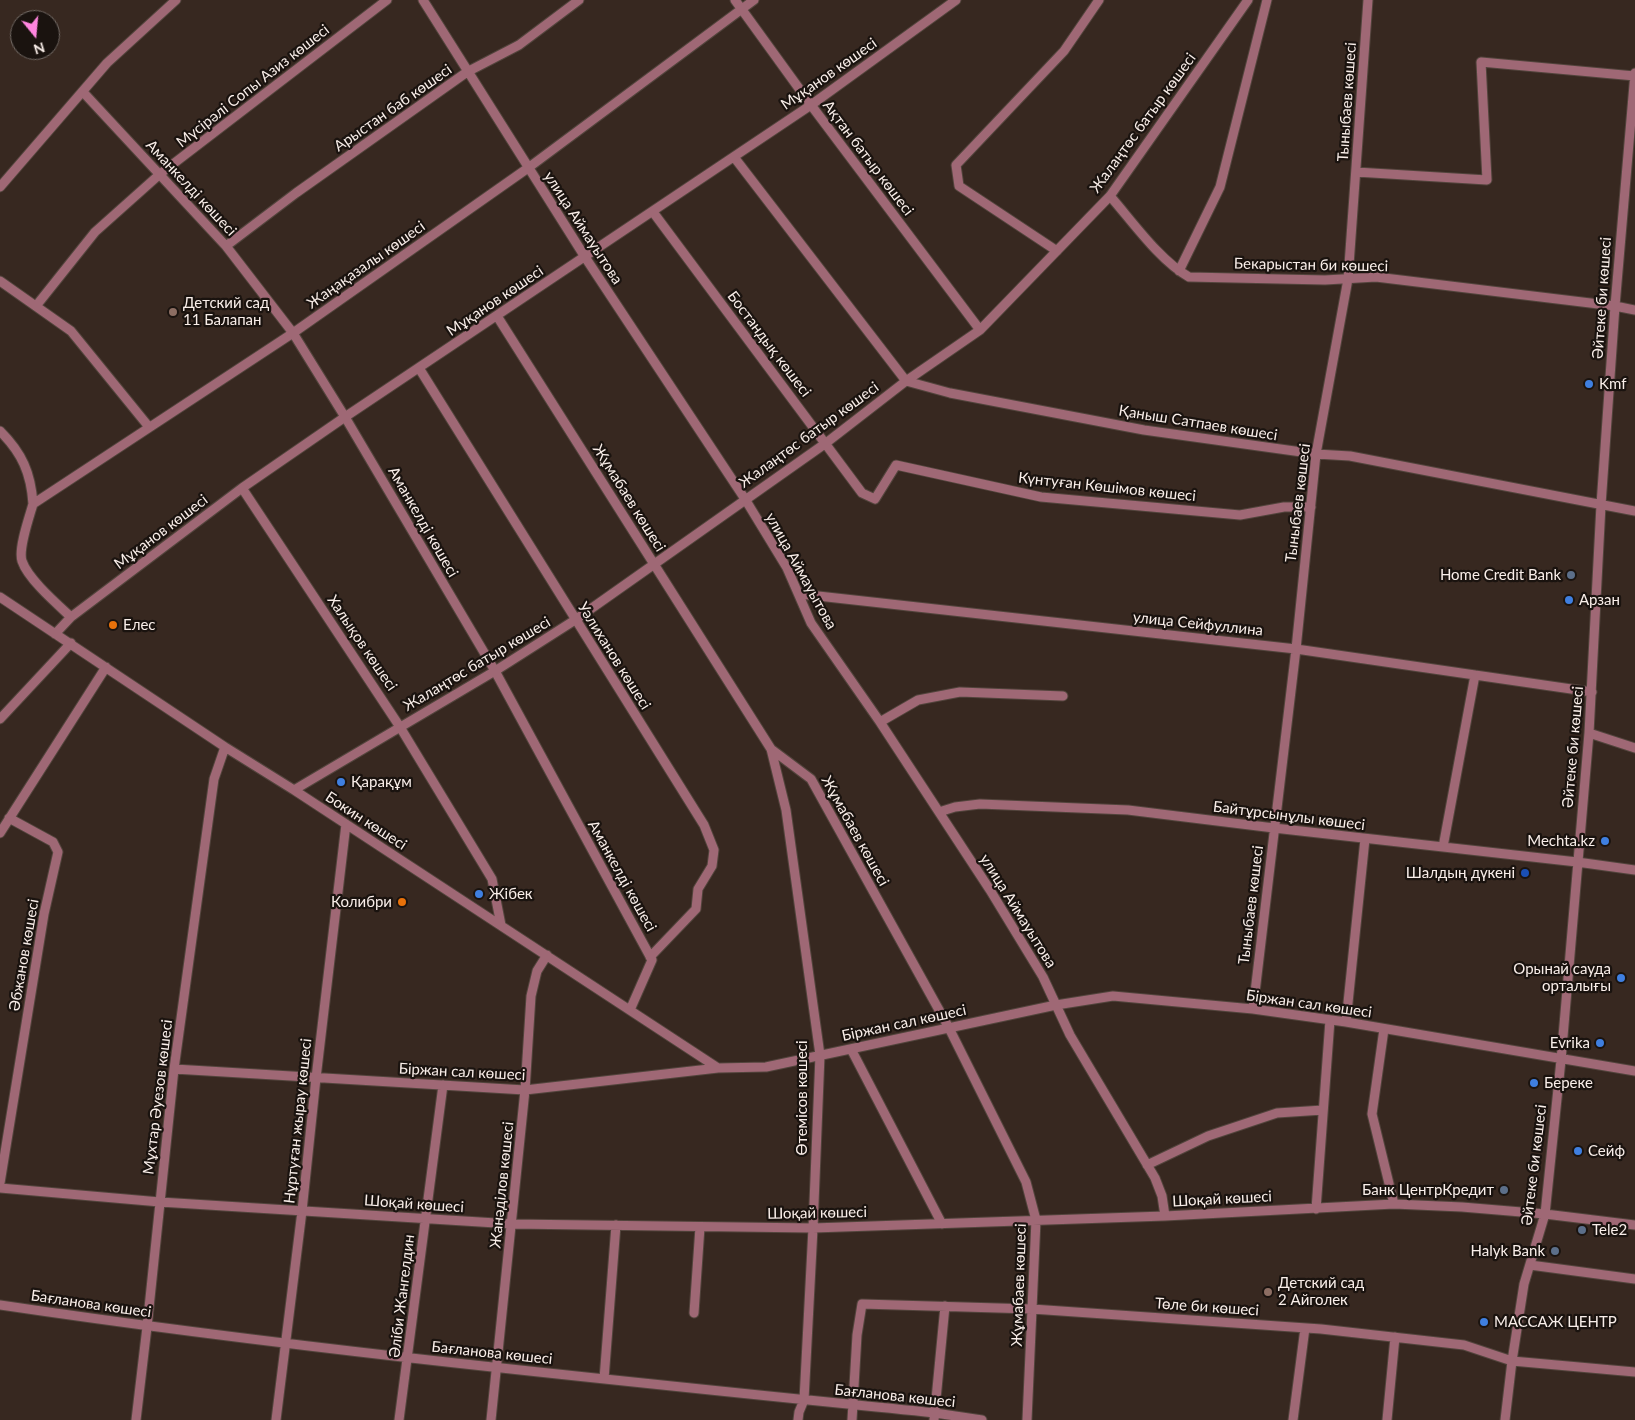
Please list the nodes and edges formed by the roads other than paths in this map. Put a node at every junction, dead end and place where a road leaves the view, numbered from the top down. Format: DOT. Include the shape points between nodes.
graph roads {
  1 [pos="176,0"];
  2 [pos="387,0"];
  3 [pos="423,0"];
  4 [pos="579,0"];
  5 [pos="736,0"];
  6 [pos="754,0"];
  7 [pos="956,0"];
  8 [pos="1099,0"];
  9 [pos="1248,0"];
  10 [pos="1267,0"];
  11 [pos="1368,0"];
  12 [pos="742,9"];
  13 [pos="467,72"];
  14 [pos="1635,74"];
  15 [pos="83,92"];
  16 [pos="811,105"];
  17 [pos="734,156"];
  18 [pos="528,168"];
  19 [pos="1356,172"];
  20 [pos="160,174"];
  21 [pos="1631,175"];
  22 [pos="0,187"];
  23 [pos="1110,196"];
  24 [pos="653,212"];
  25 [pos="226,246"];
  26 [pos="1057,251"];
  27 [pos="585,258"];
  28 [pos="1179,271"];
  29 [pos="1348,278"];
  30 [pos="0,281"];
  31 [pos="36,306"];
  32 [pos="1615,306"];
  33 [pos="1635,310"];
  34 [pos="497,316"];
  35 [pos="980,330"];
  36 [pos="293,333"];
  37 [pos="419,368"];
  38 [pos="906,381"];
  39 [pos="345,417"];
  40 [pos="149,427"];
  41 [pos="0,431"];
  42 [pos="826,443"];
  43 [pos="1316,454"];
  44 [pos="242,488"];
  45 [pos="862,493"];
  46 [pos="745,499"];
  47 [pos="32,504"];
  48 [pos="1601,505"];
  49 [pos="1311,507"];
  50 [pos="1635,511"];
  51 [pos="655,564"];
  52 [pos="800,594"];
  53 [pos="0,596"];
  54 [pos="71,617"];
  55 [pos="575,620"];
  56 [pos="55,634"];
  57 [pos="71,644"];
  58 [pos="1296,649"];
  59 [pos="106,667"];
  60 [pos="495,671"];
  61 [pos="1475,675"];
  62 [pos="1592,692"];
  63 [pos="1063,696"];
  64 [pos="0,719"];
  65 [pos="880,722"];
  66 [pos="400,727"];
  67 [pos="1589,733"];
  68 [pos="225,746"];
  69 [pos="1635,748"];
  70 [pos="771,749"];
  71 [pos="294,790"];
  72 [pos="939,812"];
  73 [pos="9,818"];
  74 [pos="346,824"];
  75 [pos="1274,828"];
  76 [pos="0,833"];
  77 [pos="1365,838"];
  78 [pos="1443,847"];
  79 [pos="1577,862"];
  80 [pos="1635,870"];
  81 [pos="500,925"];
  82 [pos="547,955"];
  83 [pos="650,957"];
  84 [pos="1056,1004"];
  85 [pos="1253,1009"];
  86 [pos="630,1010"];
  87 [pos="1330,1020"];
  88 [pos="1346,1022"];
  89 [pos="949,1028"];
  90 [pos="1384,1029"];
  91 [pos="851,1049"];
  92 [pos="820,1055"];
  93 [pos="1560,1060"];
  94 [pos="718,1068"];
  95 [pos="174,1069"];
  96 [pos="1635,1071"];
  97 [pos="316,1078"];
  98 [pos="443,1085"];
  99 [pos="524,1090"];
  100 [pos="1323,1110"];
  101 [pos="1147,1165"];
  102 [pos="0,1183"];
  103 [pos="0,1188"];
  104 [pos="160,1202"];
  105 [pos="1394,1204"];
  106 [pos="1316,1209"];
  107 [pos="302,1211"];
  108 [pos="1545,1214"];
  109 [pos="1164,1216"];
  110 [pos="425,1218"];
  111 [pos="1036,1220"];
  112 [pos="512,1224"];
  113 [pos="942,1224"];
  114 [pos="616,1225"];
  115 [pos="1635,1225"];
  116 [pos="700,1227"];
  117 [pos="813,1228"];
  118 [pos="1530,1265"];
  119 [pos="1635,1279"];
  120 [pos="0,1305"];
  121 [pos="945,1306"];
  122 [pos="1032,1309"];
  123 [pos="694,1313"];
  124 [pos="147,1327"];
  125 [pos="1305,1328"];
  126 [pos="1395,1337"];
  127 [pos="285,1343"];
  128 [pos="408,1357"];
  129 [pos="1512,1361"];
  130 [pos="497,1368"];
  131 [pos="1635,1372"];
  132 [pos="604,1379"];
  133 [pos="804,1400"];
  134 [pos="853,1405"];
  135 [pos="934,1417"];
  136 [pos="136,1420"];
  137 [pos="276,1420"];
  138 [pos="399,1420"];
  139 [pos="491,1420"];
  140 [pos="798,1420"];
  141 [pos="852,1420"];
  142 [pos="982,1420"];
  143 [pos="1027,1420"];
  144 [pos="1293,1420"];
  145 [pos="1387,1420"];
  146 [pos="1506,1420"];
  1 -- 15 [label="street" via="108,63"];
  2 -- 20 [label="street, Мүсірәлі Сопы Азиз көшесі"];
  3 -- 13 [label="street, улица Аймауытова"];
  4 -- 13 [label="street, Арыстан баб көшесі" via="519,45"];
  5 -- 12 [label="street, Ақтан батыр көшесі"];
  6 -- 12 [label="street, Жаңақазалы көшесі"];
  7 -- 16 [label="street, Мұқанов көшесі"];
  8 -- 26 [label="street" via="1064,50 956,165 959,186"];
  9 -- 23 [label="street, Жалаңтөс батыр көшесі"];
  10 -- 28 [label="street" via="1220,187"];
  11 -- 19 [label="street, Тыныбаев көшесі"];
  12 -- 16 [label="street, Ақтан батыр көшесі"];
  12 -- 18 [label="street, Жаңақазалы көшесі"];
  13 -- 18 [label="street, улица Аймауытова"];
  13 -- 25 [label="street, Арыстан баб көшесі"];
  14 -- 19 [label="street" via="1481,62 1486,180"];
  14 -- 21 [label="street, Әйтеке би көшесі"];
  15 -- 20 [label="street, Аманкелді көшесі"];
  15 -- 22 [label="street"];
  16 -- 17 [label="street, Мұқанов көшесі"];
  16 -- 35 [label="street, Ақтан батыр көшесі"];
  17 -- 24 [label="street, Мұқанов көшесі"];
  17 -- 38 [label="street"];
  18 -- 27 [label="street, улица Аймауытова"];
  18 -- 36 [label="street, Жаңақазалы көшесі"];
  19 -- 29 [label="street, Тыныбаев көшесі"];
  20 -- 25 [label="street, Аманкелді көшесі"];
  20 -- 31 [label="street, Мүсірәлі Сопы Азиз көшесі" via="95,232"];
  21 -- 32 [label="street, Әйтеке би көшесі"];
  23 -- 26 [label="street, Жалаңтөс батыр көшесі"];
  23 -- 28 [label="street"];
  24 -- 27 [label="street, Мұқанов көшесі"];
  24 -- 42 [label="street, Бостандық көшесі"];
  25 -- 36 [label="street, Аманкелді көшесі"];
  26 -- 35 [label="street, Жалаңтөс батыр көшесі"];
  27 -- 34 [label="street, Мұқанов көшесі"];
  27 -- 46 [label="street, улица Аймауытова"];
  28 -- 29 [label="street, Бекарыстан би көшесі" via="1189,276"];
  29 -- 32 [label="street, Бекарыстан би көшесі" via="1376,277"];
  29 -- 43 [label="street, Тыныбаев көшесі"];
  30 -- 31 [label="street"];
  31 -- 40 [label="street" via="71,331"];
  32 -- 33 [label="street, Бекарыстан би көшесі"];
  32 -- 48 [label="street, Әйтеке би көшесі"];
  34 -- 37 [label="street, Мұқанов көшесі"];
  34 -- 51 [label="street, Жұмабаев көшесі"];
  35 -- 38 [label="street, Жалаңтөс батыр көшесі"];
  36 -- 39 [label="street, Аманкелді көшесі"];
  36 -- 40 [label="street, Жаңақазалы көшесі"];
  37 -- 39 [label="street, Мұқанов көшесі"];
  37 -- 55 [label="street, Уәлиханов көшесі"];
  38 -- 42 [label="street, Жалаңтөс батыр көшесі"];
  38 -- 43 [label="street, Қаныш Сатпаев көшесі" via="950,393 1144,430"];
  39 -- 44 [label="street, Мұқанов көшесі"];
  39 -- 60 [label="street, Аманкелді көшесі"];
  40 -- 47 [label="street, Жаңақазалы көшесі"];
  41 -- 47 [label="street" via="27,468 32,485"];
  42 -- 45 [label="street, Бостандық көшесі"];
  42 -- 46 [label="street, Жалаңтөс батыр көшесі"];
  43 -- 48 [label="street, Қаныш Сатпаев көшесі" via="1350,456"];
  43 -- 49 [label="street, Тыныбаев көшесі"];
  44 -- 54 [label="street, Мұқанов көшесі"];
  44 -- 66 [label="street, Халықов көшесі"];
  45 -- 49 [label="street, Күнтуған Көшімов көшесі" via="875,499 896,465 1041,496 1240,515 1284,507"];
  46 -- 51 [label="street, Жалаңтөс батыр көшесі"];
  46 -- 52 [label="street, улица Аймауытова"];
  47 -- 54 [label="street" via="22,561 47,595"];
  48 -- 50 [label="street, Қаныш Сатпаев көшесі"];
  48 -- 62 [label="street, Әйтеке би көшесі"];
  49 -- 58 [label="street, Тыныбаев көшесі"];
  51 -- 55 [label="street, Жалаңтөс батыр көшесі"];
  51 -- 70 [label="street, Жұмабаев көшесі"];
  52 -- 58 [label="street, улица Сейфуллина"];
  52 -- 65 [label="street, улица Аймауытова" via="811,623"];
  53 -- 56 [label="street, Бокин көшесі"];
  54 -- 56 [label="street, Мұқанов көшесі"];
  55 -- 60 [label="street, Жалаңтөс батыр көшесі"];
  55 -- 83 [label="street, Уәлиханов көшесі" via="704,825 714,850 712,866 698,889 696,909"];
  56 -- 57 [label="street, Бокин көшесі"];
  57 -- 59 [label="street, Бокин көшесі"];
  57 -- 64 [label="street"];
  58 -- 61 [label="street, улица Сейфуллина"];
  58 -- 75 [label="street, Тыныбаев көшесі"];
  59 -- 68 [label="street, Бокин көшесі"];
  59 -- 73 [label="street"];
  60 -- 66 [label="street, Жалаңтөс батыр көшесі"];
  60 -- 83 [label="street, Аманкелді көшесі"];
  61 -- 62 [label="street, улица Сейфуллина"];
  61 -- 78 [label="street"];
  62 -- 67 [label="street, Әйтеке би көшесі"];
  63 -- 65 [label="street" via="960,692 918,700"];
  65 -- 72 [label="street, улица Аймауытова"];
  66 -- 71 [label="street, Жалаңтөс батыр көшесі"];
  66 -- 81 [label="street, Халықов көшесі" via="492,879"];
  67 -- 69 [label="street"];
  67 -- 79 [label="street, Әйтеке би көшесі"];
  68 -- 71 [label="street, Бокин көшесі"];
  68 -- 95 [label="street, Мұхтар Әуезов көшесі" via="214,778"];
  70 -- 89 [label="street, Жұмабаев көшесі" via="811,779"];
  70 -- 92 [label="street, Өтемісов көшесі" via="786,810"];
  71 -- 74 [label="street, Бокин көшесі"];
  72 -- 75 [label="street, Байтұрсынұлы көшесі" via="980,804 1118,810"];
  72 -- 84 [label="street, улица Аймауытова" via="990,890"];
  73 -- 76 [label="street"];
  73 -- 102 [label="street, Әбжанов көшесі" via="53,842 58,852 44,914"];
  74 -- 81 [label="street, Бокин көшесі"];
  74 -- 97 [label="street, Нұртуған жырау көшесі"];
  75 -- 77 [label="street, Байтұрсынұлы көшесі"];
  75 -- 85 [label="street, Тыныбаев көшесі"];
  77 -- 78 [label="street, Байтұрсынұлы көшесі"];
  77 -- 88 [label="street"];
  78 -- 79 [label="street, Байтұрсынұлы көшесі"];
  79 -- 80 [label="street, Байтұрсынұлы көшесі"];
  79 -- 93 [label="street, Әйтеке би көшесі"];
  81 -- 82 [label="street, Бокин көшесі"];
  82 -- 86 [label="street, Бокин көшесі"];
  82 -- 99 [label="street, Жанәділов көшесі" via="537,971 531,996"];
  83 -- 86 [label="street" via="652,960"];
  84 -- 85 [label="street, Біржан сал көшесі" via="1113,996"];
  84 -- 89 [label="street, Біржан сал көшесі"];
  84 -- 101 [label="street, улица Аймауытова" via="1070,1035"];
  85 -- 87 [label="street, Біржан сал көшесі"];
  86 -- 94 [label="street, Бокин көшесі"];
  87 -- 88 [label="street, Біржан сал көшесі"];
  87 -- 100 [label="street"];
  88 -- 90 [label="street, Біржан сал көшесі"];
  89 -- 91 [label="street, Біржан сал көшесі"];
  89 -- 111 [label="street, Жұмабаев көшесі" via="1026,1182"];
  90 -- 93 [label="street, Біржан сал көшесі"];
  90 -- 105 [label="street" via="1372,1114"];
  91 -- 92 [label="street, Біржан сал көшесі"];
  91 -- 113 [label="street"];
  92 -- 94 [label="street, Біржан сал көшесі" via="766,1067"];
  92 -- 117 [label="street, Өтемісов көшесі"];
  93 -- 96 [label="street, Біржан сал көшесі"];
  93 -- 108 [label="street, Әйтеке би көшесі"];
  94 -- 99 [label="street, Біржан сал көшесі"];
  95 -- 97 [label="street, Біржан сал көшесі"];
  95 -- 104 [label="street, Мұхтар Әуезов көшесі"];
  97 -- 98 [label="street, Біржан сал көшесі"];
  97 -- 107 [label="street, Нұртуған жырау көшесі"];
  98 -- 99 [label="street, Біржан сал көшесі"];
  98 -- 110 [label="street, Әліби Жангелдин"];
  99 -- 112 [label="street, Жанәділов көшесі"];
  100 -- 101 [label="street" via="1277,1113 1208,1136"];
  100 -- 106 [label="street"];
  101 -- 109 [label="street, улица Аймауытова" via="1162,1196"];
  103 -- 104 [label="street, Шоқай көшесі"];
  104 -- 107 [label="street, Шоқай көшесі"];
  104 -- 124 [label="street, Мұхтар Әуезов көшесі"];
  105 -- 106 [label="street, Шоқай көшесі"];
  105 -- 108 [label="street, Шоқай көшесі"];
  106 -- 109 [label="street, Шоқай көшесі"];
  107 -- 110 [label="street, Шоқай көшесі"];
  107 -- 127 [label="street, Нұртуған жырау көшесі"];
  108 -- 115 [label="street, Шоқай көшесі"];
  108 -- 118 [label="street, Әйтеке би көшесі"];
  109 -- 111 [label="street, Шоқай көшесі"];
  110 -- 112 [label="street, Шоқай көшесі"];
  110 -- 128 [label="street, Әліби Жангелдин"];
  111 -- 113 [label="street, Шоқай көшесі"];
  111 -- 122 [label="street, Жұмабаев көшесі"];
  112 -- 114 [label="street, Шоқай көшесі"];
  112 -- 130 [label="street, Жанәділов көшесі"];
  113 -- 117 [label="street, Шоқай көшесі"];
  114 -- 116 [label="street, Шоқай көшесі"];
  114 -- 132 [label="street"];
  116 -- 117 [label="street, Шоқай көшесі"];
  116 -- 123 [label="street"];
  117 -- 133 [label="street, Өтемісов көшесі"];
  118 -- 119 [label="street"];
  118 -- 129 [label="street, Әйтеке би көшесі"];
  120 -- 124 [label="street, Бағланова көшесі"];
  121 -- 122 [label="street, Төле би көшесі"];
  121 -- 134 [label="street, Төле би көшесі" via="862,1304"];
  121 -- 135 [label="street"];
  122 -- 125 [label="street, Төле би көшесі"];
  122 -- 143 [label="street, Жұмабаев көшесі"];
  124 -- 127 [label="street, Бағланова көшесі"];
  124 -- 136 [label="street, Мұхтар Әуезов көшесі"];
  125 -- 126 [label="street, Төле би көшесі"];
  125 -- 144 [label="street"];
  126 -- 129 [label="street, Төле би көшесі" via="1464,1345"];
  126 -- 145 [label="street"];
  127 -- 128 [label="street, Бағланова көшесі"];
  127 -- 137 [label="street, Нұртуған жырау көшесі"];
  128 -- 130 [label="street, Бағланова көшесі"];
  128 -- 138 [label="street, Әліби Жангелдин"];
  129 -- 131 [label="street, Төле би көшесі"];
  129 -- 146 [label="street, Әйтеке би көшесі"];
  130 -- 132 [label="street, Бағланова көшесі"];
  130 -- 139 [label="street, Жанәділов көшесі"];
  132 -- 133 [label="street, Бағланова көшесі"];
  133 -- 134 [label="street, Бағланова көшесі"];
  133 -- 140 [label="street, Өтемісов көшесі"];
  134 -- 135 [label="street, Бағланова көшесі"];
  134 -- 141 [label="street"];
  135 -- 142 [label="street, Бағланова көшесі"];
}
